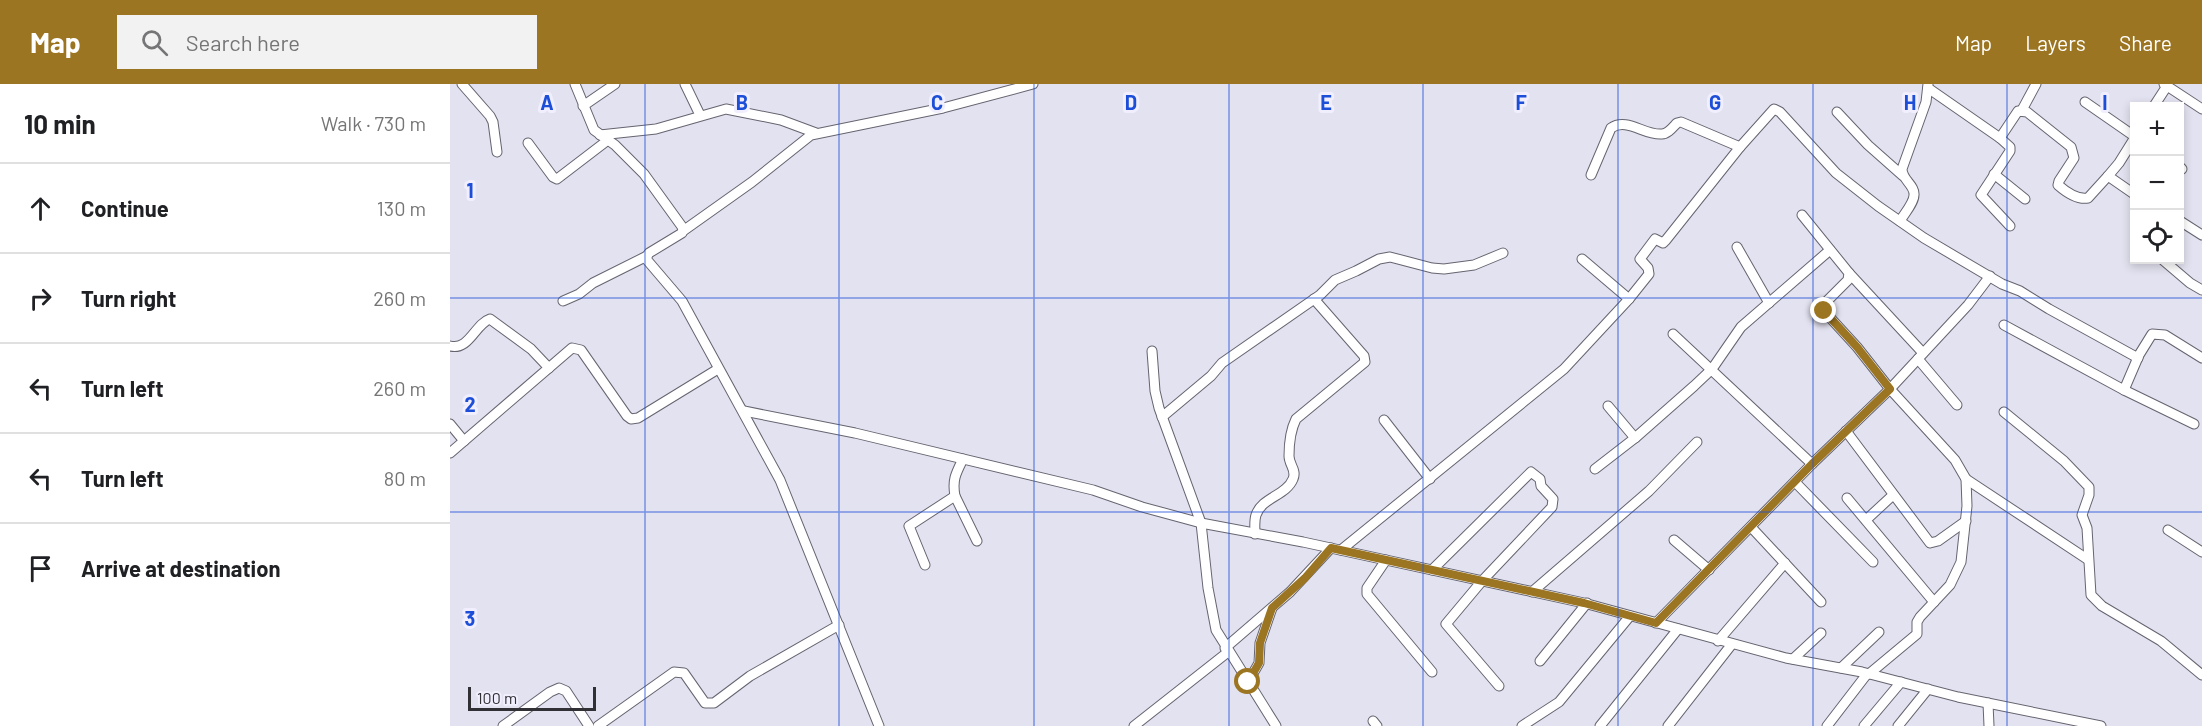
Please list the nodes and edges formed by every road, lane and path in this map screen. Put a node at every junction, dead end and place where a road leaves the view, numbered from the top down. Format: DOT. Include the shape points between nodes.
graph roads {
  1 [pos="462,84"];
  2 [pos="575,84"];
  3 [pos="615,84"];
  4 [pos="685,84"];
  5 [pos="1033,84"];
  6 [pos="2036,84"];
  7 [pos="2165,85"];
  8 [pos="1928,86"];
  9 [pos="2085,102"];
  10 [pos="2156,102"];
  11 [pos="583,106"];
  12 [pos="2201,106"];
  13 [pos="2022,110"];
  14 [pos="1837,112"];
  15 [pos="700,116"];
  16 [pos="816,133"];
  17 [pos="2130,135"];
  18 [pos="604,138"];
  19 [pos="2000,138"];
  20 [pos="528,143"];
  21 [pos="2130,145"];
  22 [pos="1740,147"];
  23 [pos="497,152"];
  24 [pos="1994,174"];
  25 [pos="1591,176"];
  26 [pos="1903,176"];
  27 [pos="2108,176"];
  28 [pos="2130,191"];
  29 [pos="2025,199"];
  30 [pos="1802,215"];
  31 [pos="1900,221"];
  32 [pos="2184,224"];
  33 [pos="2010,226"];
  34 [pos="683,231"];
  35 [pos="2202,235"];
  36 [pos="1737,247"];
  37 [pos="1830,250"];
  38 [pos="1503,253"];
  39 [pos="647,256"];
  40 [pos="1582,260"];
  41 [pos="2168,264"];
  42 [pos="1849,273"];
  43 [pos="1990,276"];
  44 [pos="2202,290"];
  45 [pos="1314,299"];
  46 [pos="1629,299"];
  47 [pos="563,301"];
  48 [pos="1769,303"];
  49 [pos="2004,325"];
  50 [pos="1673,334"];
  51 [pos="450,345"];
  52 [pos="1152,351"];
  53 [pos="1921,356"];
  54 [pos="2138,358"];
  55 [pos="2202,358"];
  56 [pos="549,368"];
  57 [pos="718,369"];
  58 [pos="1712,369"];
  59 [pos="1890,389"];
  60 [pos="2124,390"];
  61 [pos="1957,405"];
  62 [pos="1608,406"];
  63 [pos="744,411"];
  64 [pos="2004,412"];
  65 [pos="1162,417"];
  66 [pos="1384,420"];
  67 [pos="450,424"];
  68 [pos="2194,424"];
  69 [pos="1846,431"];
  70 [pos="1635,438"];
  71 [pos="464,441"];
  72 [pos="1697,442"];
  73 [pos="450,453"];
  74 [pos="963,459"];
  75 [pos="1812,464"];
  76 [pos="1595,469"];
  77 [pos="1966,478"];
  78 [pos="1430,479"];
  79 [pos="1795,482"];
  80 [pos="1893,495"];
  81 [pos="955,496"];
  82 [pos="1847,498"];
  83 [pos="1866,520"];
  84 [pos="1966,521"];
  85 [pos="1201,524"];
  86 [pos="1751,527"];
  87 [pos="2168,530"];
  88 [pos="1255,534"];
  89 [pos="1674,540"];
  90 [pos="977,541"];
  91 [pos="1331,548"];
  92 [pos="1341,550"];
  93 [pos="2202,552"];
  94 [pos="2087,559"];
  95 [pos="1386,560"];
  96 [pos="1873,562"];
  97 [pos="1785,563"];
  98 [pos="925,565"];
  99 [pos="1432,570"];
  100 [pos="1709,570"];
  101 [pos="1482,581"];
  102 [pos="1532,592"];
  103 [pos="1821,602"];
  104 [pos="1934,602"];
  105 [pos="1587,603"];
  106 [pos="1272,608"];
  107 [pos="1630,616"];
  108 [pos="1656,623"];
  109 [pos="839,625"];
  110 [pos="1678,629"];
  111 [pos="1879,632"];
  112 [pos="1821,633"];
  113 [pos="1718,640"];
  114 [pos="1732,644"];
  115 [pos="1227,650"];
  116 [pos="1793,659"];
  117 [pos="1540,661"];
  118 [pos="1841,668"];
  119 [pos="1432,672"];
  120 [pos="1868,674"];
  121 [pos="2202,675"];
  122 [pos="1248,682"];
  123 [pos="1901,682"];
  124 [pos="1499,686"];
  125 [pos="1928,689"];
  126 [pos="1988,703"];
  127 [pos="503,726"];
  128 [pos="589,726"];
  129 [pos="598,726"];
  130 [pos="879,726"];
  131 [pos="1134,726"];
  132 [pos="1276,726"];
  133 [pos="1522,726"];
  134 [pos="1600,726"];
  135 [pos="1668,726"];
  136 [pos="1827,726"];
  137 [pos="1864,726"];
  138 [pos="1898,726"];
  139 [pos="1989,726"];
  140 [pos="2101,726"];
  1 -- 23 [label="street" via="490,116"];
  2 -- 11 [label="street"];
  3 -- 11 [label="street"];
  4 -- 15 [label="street"];
  5 -- 16 [label="street" via="943,108"];
  6 -- 13 [label="street"];
  7 -- 10 [label="street"];
  7 -- 12 [label="street"];
  8 -- 19 [label="street"];
  8 -- 26 [label="street"];
  9 -- 17 [label="street"];
  11 -- 18 [label="street" via="594,130"];
  13 -- 19 [label="street"];
  13 -- 27 [label="street" via="2073,151 2074,158 2058,185 2078,198 2088,198"];
  14 -- 26 [label="street"];
  15 -- 16 [label="street" via="733,109"];
  15 -- 18 [label="street"];
  16 -- 34 [label="street"];
  18 -- 20 [label="street" via="557,179"];
  18 -- 34 [label="street" via="644,174"];
  19 -- 24 [label="street" via="2010,151"];
  21 -- 27 [label="street"];
  22 -- 25 [label="street" via="1681,122 1661,135 1615,125"];
  22 -- 31 [label="street" via="1770,111 1777,110 1836,173"];
  22 -- 46 [label="street" via="1666,240 1663,243 1655,239 1646,248 1640,259 1650,271"];
  24 -- 29 [label="street"];
  24 -- 33 [label="street" via="1981,195"];
  26 -- 31 [label="street" via="1914,196"];
  27 -- 28 [label="street"];
  30 -- 37 [label="street"];
  31 -- 43 [label="street"];
  32 -- 35 [label="street"];
  34 -- 39 [label="street"];
  36 -- 48 [label="street"];
  37 -- 42 [label="street"];
  37 -- 48 [label="street"];
  38 -- 45 [label="street" via="1474,265 1444,269 1384,257 1335,280"];
  39 -- 47 [label="street"];
  39 -- 57 [label="street" via="682,301"];
  40 -- 46 [label="street"];
  41 -- 44 [label="street"];
  42 -- 53 [label="street"];
  42 -- 59 [label="street" via="1848,280 1824,304 1824,311"];
  43 -- 53 [label="street"];
  43 -- 54 [label="street"];
  45 -- 65 [label="street" via="1222,363"];
  45 -- 88 [label="street" via="1365,362 1296,419 1289,458 1294,478 1289,487 1261,507"];
  46 -- 78 [label="street" via="1564,369"];
  48 -- 58 [label="street" via="1741,327"];
  49 -- 60 [label="street"];
  50 -- 58 [label="street"];
  51 -- 56 [label="street" via="465,343 484,321 493,320"];
  52 -- 65 [label="street" via="1155,391"];
  53 -- 59 [label="street"];
  53 -- 61 [label="street"];
  54 -- 55 [label="street" via="2150,335 2157,333"];
  54 -- 60 [label="street"];
  56 -- 57 [label="street" via="570,349 578,348 627,416 634,419"];
  56 -- 71 [label="street"];
  57 -- 63 [label="street"];
  58 -- 70 [label="street"];
  58 -- 75 [label="street"];
  59 -- 69 [label="street"];
  59 -- 77 [label="street" via="1955,460"];
  60 -- 68 [label="street"];
  62 -- 70 [label="street"];
  63 -- 74 [label="street"];
  63 -- 109 [label="street" via="780,480"];
  64 -- 94 [label="street" via="2089,487 2082,515"];
  65 -- 85 [label="street"];
  66 -- 78 [label="street"];
  67 -- 71 [label="street"];
  69 -- 75 [label="street"];
  69 -- 80 [label="street"];
  70 -- 76 [label="street"];
  71 -- 73 [label="street"];
  72 -- 102 [label="street" via="1649,491"];
  74 -- 81 [label="street" via="954,477"];
  74 -- 85 [label="street" via="1093,490"];
  75 -- 79 [label="street"];
  77 -- 84 [label="street"];
  77 -- 94 [label="street"];
  78 -- 92 [label="street"];
  79 -- 86 [label="street"];
  79 -- 96 [label="street"];
  80 -- 83 [label="street"];
  80 -- 84 [label="street" via="1930,543"];
  81 -- 90 [label="street"];
  81 -- 98 [label="street" via="909,525"];
  82 -- 83 [label="street"];
  83 -- 104 [label="street"];
  84 -- 104 [label="street" via="1961,562 1950,585"];
  85 -- 88 [label="street"];
  85 -- 115 [label="street" via="1212,615"];
  86 -- 97 [label="street"];
  86 -- 100 [label="street"];
  87 -- 93 [label="street"];
  88 -- 91 [label="street"];
  89 -- 100 [label="street"];
  91 -- 92 [label="street"];
  91 -- 106 [label="street"];
  92 -- 95 [label="street"];
  94 -- 121 [label="street" via="2095,600 2161,641"];
  95 -- 99 [label="street"];
  95 -- 119 [label="street" via="1367,594"];
  97 -- 103 [label="street"];
  97 -- 113 [label="street"];
  99 -- 101 [label="street"];
  99 -- 101 [label="street" via="1533,472 1553,499 1552,507"];
  100 -- 108 [label="street"];
  101 -- 102 [label="street"];
  101 -- 124 [label="street" via="1446,624"];
  102 -- 105 [label="street"];
  104 -- 120 [label="street" via="1917,622 1917,634"];
  105 -- 107 [label="street"];
  105 -- 117 [label="street"];
  106 -- 115 [label="street"];
  106 -- 122 [label="street" via="1260,643 1259,663"];
  107 -- 108 [label="street"];
  107 -- 133 [label="street" via="1559,702"];
  108 -- 110 [label="street"];
  109 -- 129 [label="street" via="750,676 714,703 705,703 684,673 674,672"];
  109 -- 130 [label="street"];
  110 -- 113 [label="street"];
  110 -- 134 [label="street"];
  111 -- 118 [label="street"];
  112 -- 116 [label="street"];
  113 -- 114 [label="street"];
  114 -- 116 [label="street"];
  114 -- 135 [label="street"];
  115 -- 122 [label="street"];
  115 -- 131 [label="street"];
  116 -- 118 [label="street"];
  118 -- 120 [label="street"];
  120 -- 123 [label="street"];
  120 -- 136 [label="street"];
  122 -- 132 [label="street"];
  123 -- 125 [label="street"];
  123 -- 137 [label="street"];
  125 -- 126 [label="street"];
  125 -- 138 [label="street"];
  126 -- 139 [label="street"];
  126 -- 140 [label="street"];
  127 -- 128 [label="street" via="559,688 566,691"];
}
